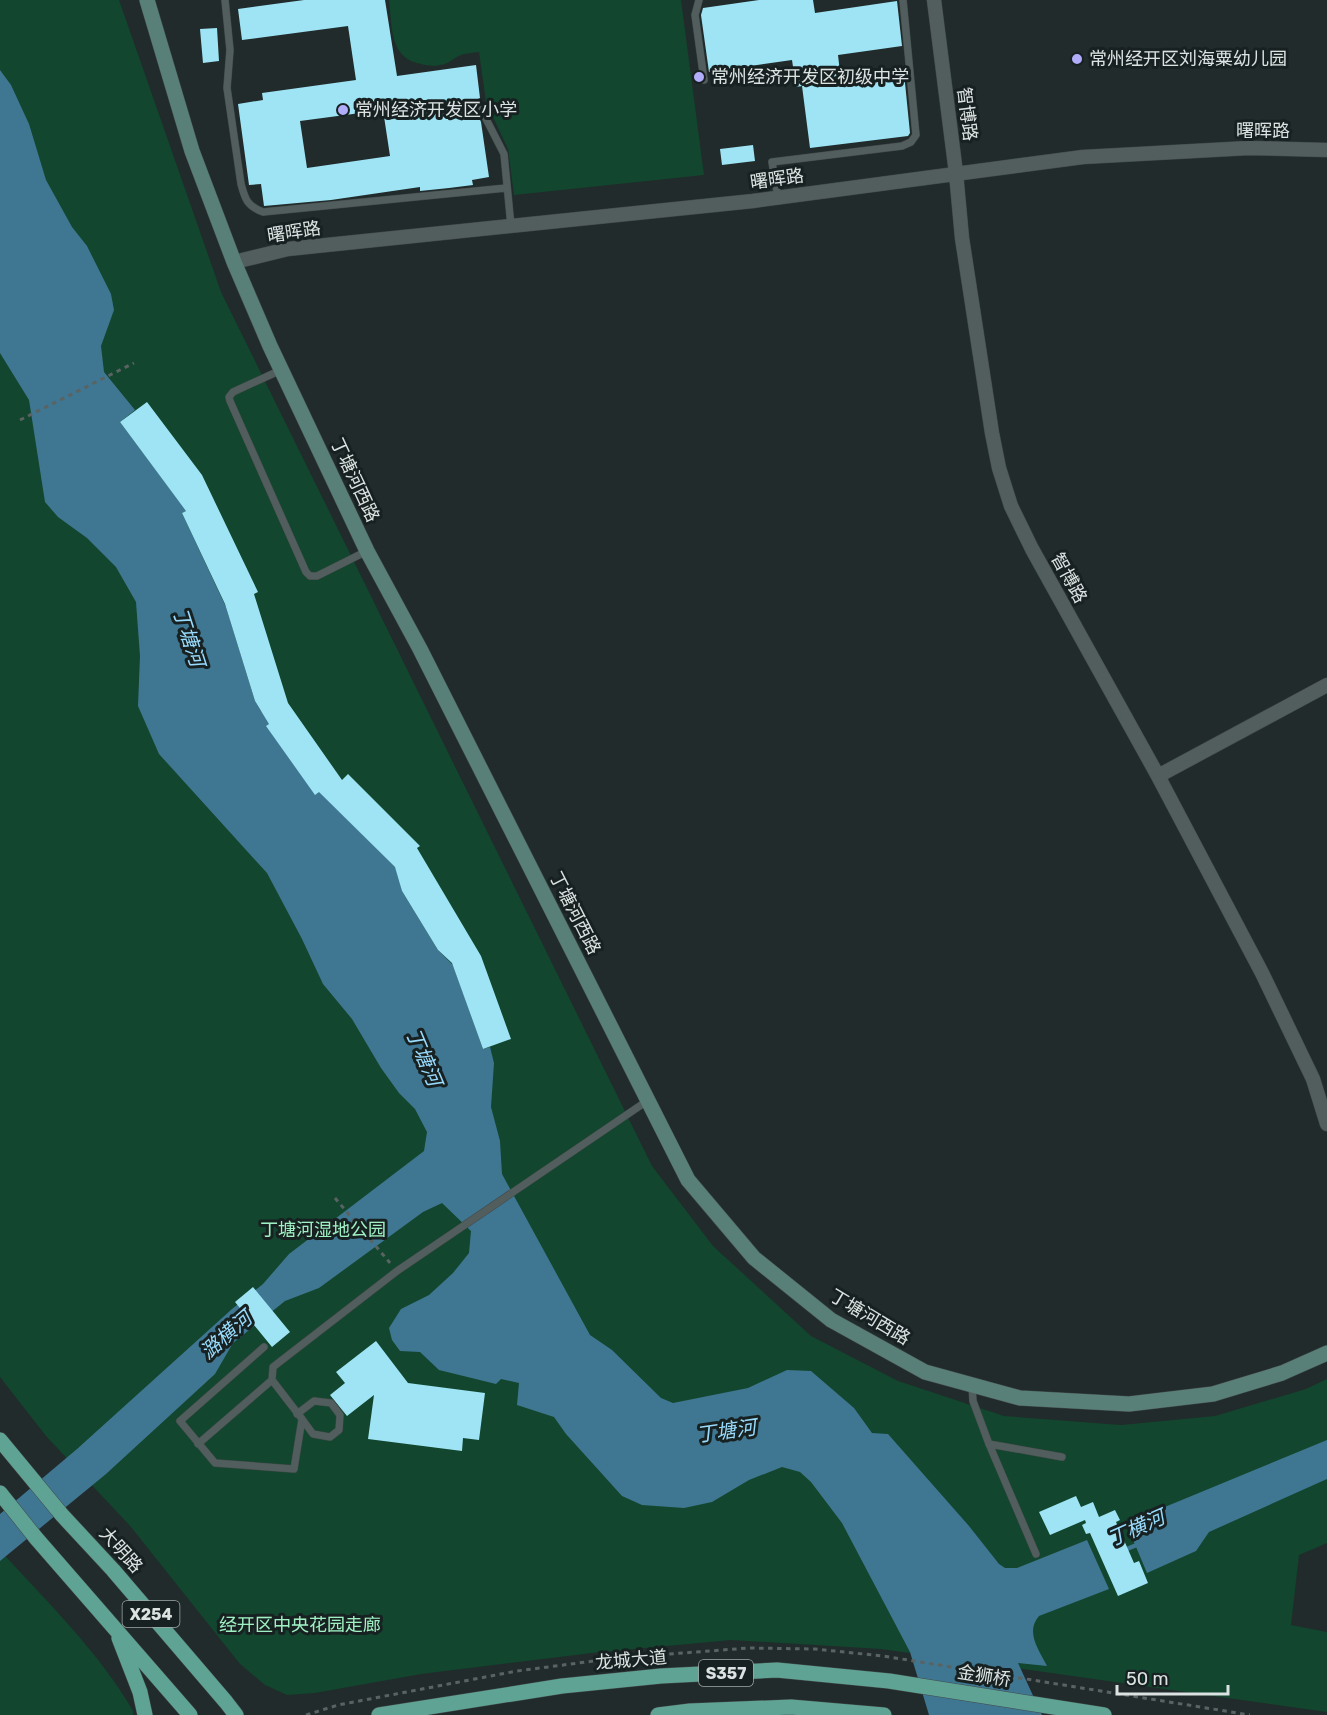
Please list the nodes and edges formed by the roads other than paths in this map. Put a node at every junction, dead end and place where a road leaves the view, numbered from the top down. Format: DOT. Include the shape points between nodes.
graph roads {
  1 [pos="147,0"];
  2 [pos="225,0"];
  3 [pos="699,0"];
  4 [pos="903,0"];
  5 [pos="934,0"];
  6 [pos="704,80"];
  7 [pos="466,106"];
  8 [pos="1327,150"];
  9 [pos="956,173"];
  10 [pos="506,188"];
  11 [pos="777,198"];
  12 [pos="511,226"];
  13 [pos="234,262"];
  14 [pos="282,370"];
  15 [pos="367,551"];
  16 [pos="1327,685"];
  17 [pos="1158,776"];
  18 [pos="647,1101"];
  19 [pos="1327,1124"];
  20 [pos="264,1347"];
  21 [pos="1327,1353"];
  22 [pos="272,1380"];
  23 [pos="972,1384"];
  24 [pos="299,1417"];
  25 [pos="0,1440"];
  26 [pos="198,1444"];
  27 [pos="989,1444"];
  28 [pos="1062,1457"];
  29 [pos="3,1497"];
  30 [pos="1036,1554"];
  31 [pos="114,1627"];
  32 [pos="889,1680"];
  33 [pos="145,1715"];
  34 [pos="190,1715"];
  35 [pos="236,1715"];
  36 [pos="379,1715"];
  37 [pos="658,1715"];
  38 [pos="884,1715"];
  39 [pos="1104,1715"];
  1 -- 13 [label="street, 丁塘河西路" via="192,151"];
  2 -- 10 [label="lane" via="230,51 227,88 241,184 252,208 263,212"];
  3 -- 6 [label="lane" via="695,15"];
  4 -- 11 [label="lane" via="916,135 902,146 772,162"];
  5 -- 9 [label="street, 智博路"];
  7 -- 10 [label="lane" via="481,109 504,154"];
  8 -- 9 [label="street, 曙晖路" via="1249,148 1083,157"];
  9 -- 11 [label="street, 曙晖路"];
  9 -- 17 [label="street, 智博路" via="992,433 1011,506"];
  10 -- 12 [label="lane"];
  11 -- 12 [label="street, 曙晖路"];
  12 -- 13 [label="street, 曙晖路" via="288,249"];
  13 -- 14 [label="street, 丁塘河西路"];
  14 -- 15 [label="street, 丁塘河西路"];
  14 -- 15 [label="lane" via="229,397 306,573 317,576"];
  15 -- 18 [label="street, 丁塘河西路"];
  16 -- 17 [label="street"];
  17 -- 19 [label="street, 智博路" via="1313,1078"];
  18 -- 22 [label="lane" via="397,1271 273,1367"];
  18 -- 23 [label="street, 丁塘河西路" via="688,1180 754,1258 831,1320 925,1372"];
  20 -- 26 [label="lane" via="180,1421"];
  21 -- 23 [label="street, 丁塘河西路" via="1282,1373 1213,1394 1130,1404 1020,1398"];
  22 -- 24 [label="lane"];
  22 -- 26 [label="lane"];
  23 -- 27 [label="lane" via="973,1401"];
  24 -- 24 [label="lane" via="313,1434 330,1437 339,1430 339,1415 331,1403 314,1401"];
  24 -- 26 [label="lane" via="294,1469 215,1463"];
  25 -- 35 [label="main road, 大明路 / X254"];
  27 -- 28 [label="lane"];
  27 -- 30 [label="lane"];
  29 -- 31 [label="main road, X254"];
  31 -- 33 [label="main road"];
  31 -- 34 [label="main road, X254"];
  32 -- 36 [label="main road, 龙城大道 / S357" via="777,1670 661,1676 562,1686"];
  32 -- 39 [label="main road, 金狮桥 / S357"];
  37 -- 38 [label="main road, S357" via="791,1707"];
}
